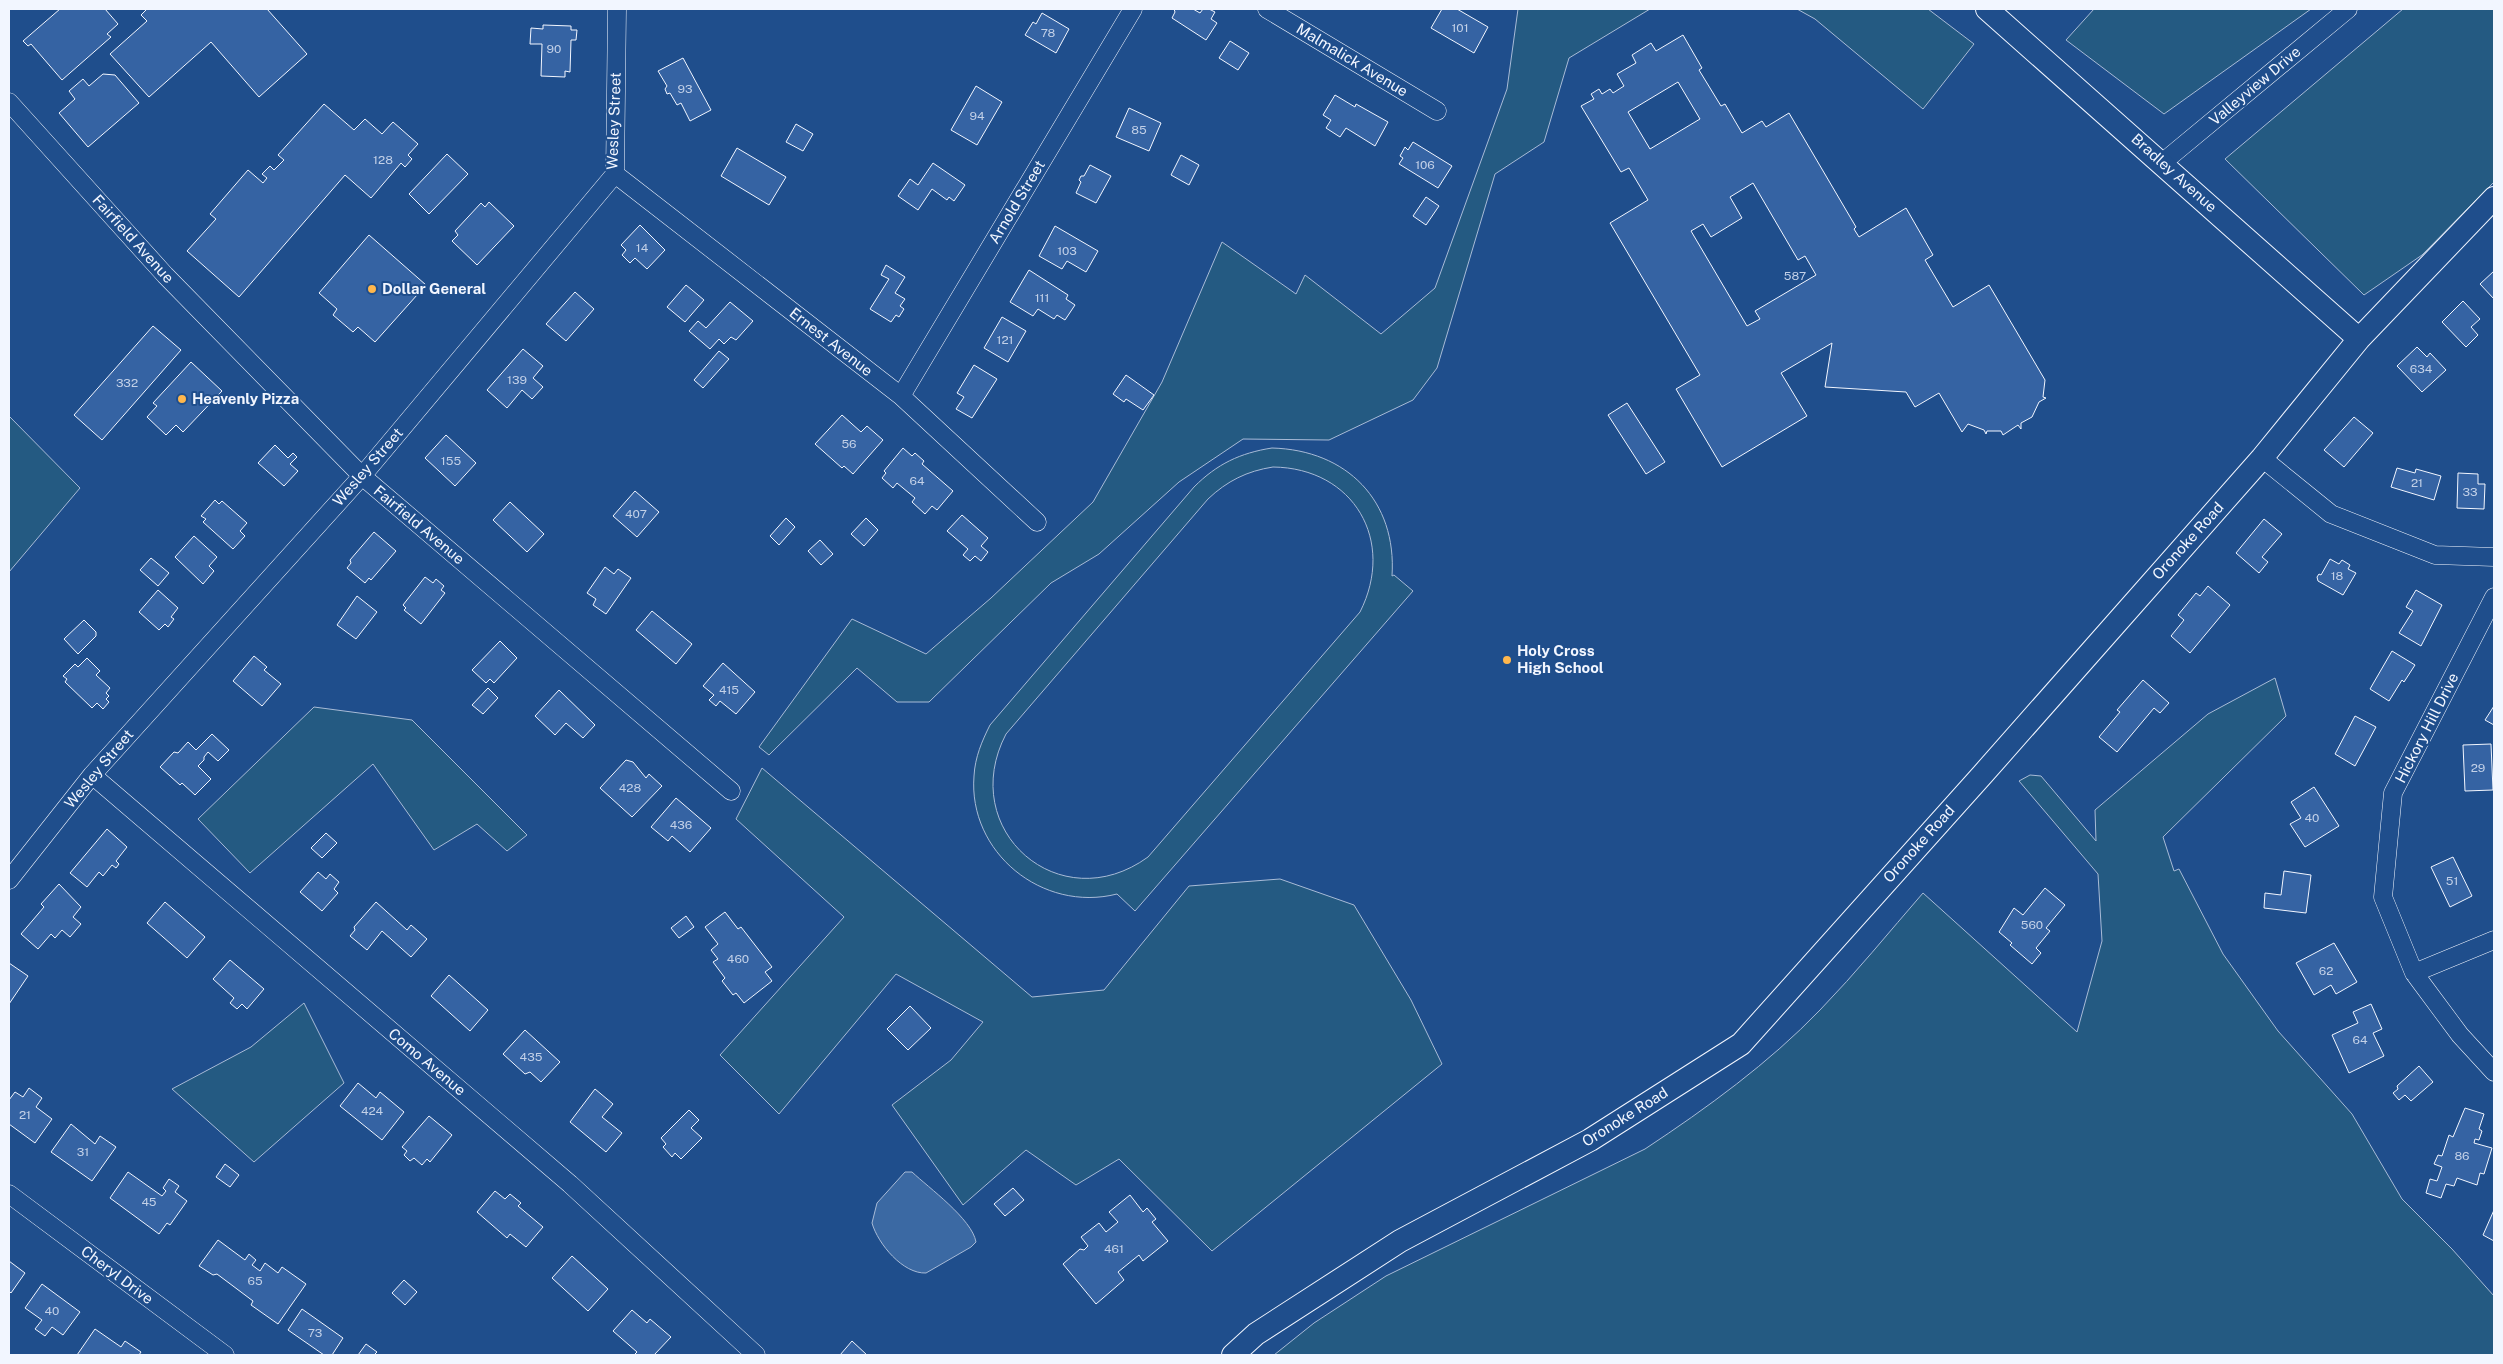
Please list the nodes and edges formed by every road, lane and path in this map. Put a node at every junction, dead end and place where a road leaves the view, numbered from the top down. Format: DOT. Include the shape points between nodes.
graph roads {
  1 [pos="617,9"];
  2 [pos="1133,9"];
  3 [pos="1267,9"];
  4 [pos="1987,9"];
  5 [pos="2348,9"];
  6 [pos="9,102"];
  7 [pos="1438,111"];
  8 [pos="2162,163"];
  9 [pos="615,174"];
  10 [pos="2494,198"];
  11 [pos="2359,338"];
  12 [pos="901,396"];
  13 [pos="2262,458"];
  14 [pos="362,476"];
  15 [pos="1038,522"];
  16 [pos="2494,557"];
  17 [pos="2494,597"];
  18 [pos="92,775"];
  19 [pos="731,791"];
  20 [pos="9,880"];
  21 [pos="2494,940"];
  22 [pos="2414,973"];
  23 [pos="2494,1072"];
  24 [pos="9,1194"];
  25 [pos="225,1355"];
  26 [pos="756,1355"];
  27 [pos="1233,1355"];
  1 -- 9 [label="street, Wesley Street"];
  2 -- 12 [label="street, Arnold Street"];
  3 -- 7 [label="street, Malmalick Avenue"];
  4 -- 8 [label="street, Bradley Avenue"];
  5 -- 8 [label="street, Valleyview Drive"];
  6 -- 14 [label="street, Fairfield Avenue" via="165,275"];
  8 -- 11 [label="street, Bradley Avenue"];
  9 -- 12 [label="street, Ernest Avenue"];
  9 -- 14 [label="street, Wesley Street"];
  10 -- 11 [label="street, Oronoke Road"];
  11 -- 13 [label="street, Oronoke Road"];
  12 -- 15 [label="street, Ernest Avenue"];
  13 -- 16 [label="street" via="2331,514 2435,555"];
  13 -- 27 [label="street, Oronoke Road" via="1740,1044 1590,1140 1400,1241 1256,1334"];
  14 -- 18 [label="street, Wesley Street"];
  14 -- 19 [label="street, Fairfield Avenue"];
  17 -- 22 [label="street, Hickory Hill Drive" via="2393,793 2383,897"];
  18 -- 20 [label="street, Wesley Street"];
  18 -- 26 [label="street, Como Avenue" via="570,1184"];
  21 -- 22 [label="street"];
  22 -- 23 [label="street, Hickory Hill Drive" via="2460,1035"];
  24 -- 25 [label="street, Cheryl Drive"];
}
